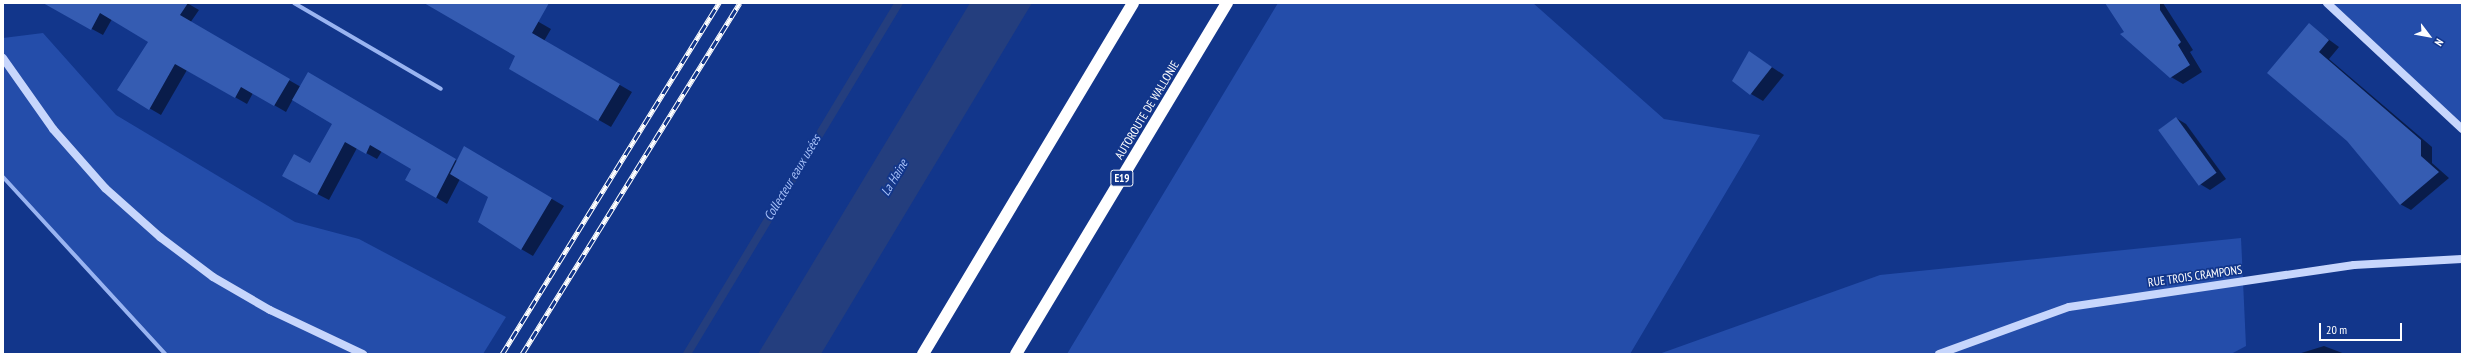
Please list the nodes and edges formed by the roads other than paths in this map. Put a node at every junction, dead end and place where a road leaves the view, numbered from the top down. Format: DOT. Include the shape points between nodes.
graph roads {
  1 [pos="294,3"];
  2 [pos="1133,3"];
  3 [pos="1227,3"];
  4 [pos="2327,3"];
  5 [pos="3,58"];
  6 [pos="441,89"];
  7 [pos="2462,129"];
  8 [pos="3,177"];
  9 [pos="2462,259"];
  10 [pos="164,354"];
  11 [pos="363,354"];
  12 [pos="923,354"];
  13 [pos="1016,354"];
  14 [pos="1939,354"];
  1 -- 6 [label="street"];
  2 -- 12 [label="highway"];
  3 -- 13 [label="highway, AUTOROUTE DE WALLONIE / E19"];
  4 -- 7 [label="street"];
  5 -- 11 [label="street" via="53,129 89,170 160,237 213,277 270,310"];
  8 -- 10 [label="street"];
  9 -- 14 [label="street, RUE TROIS CRAMPONS" via="2354,265 2069,307"];
}
